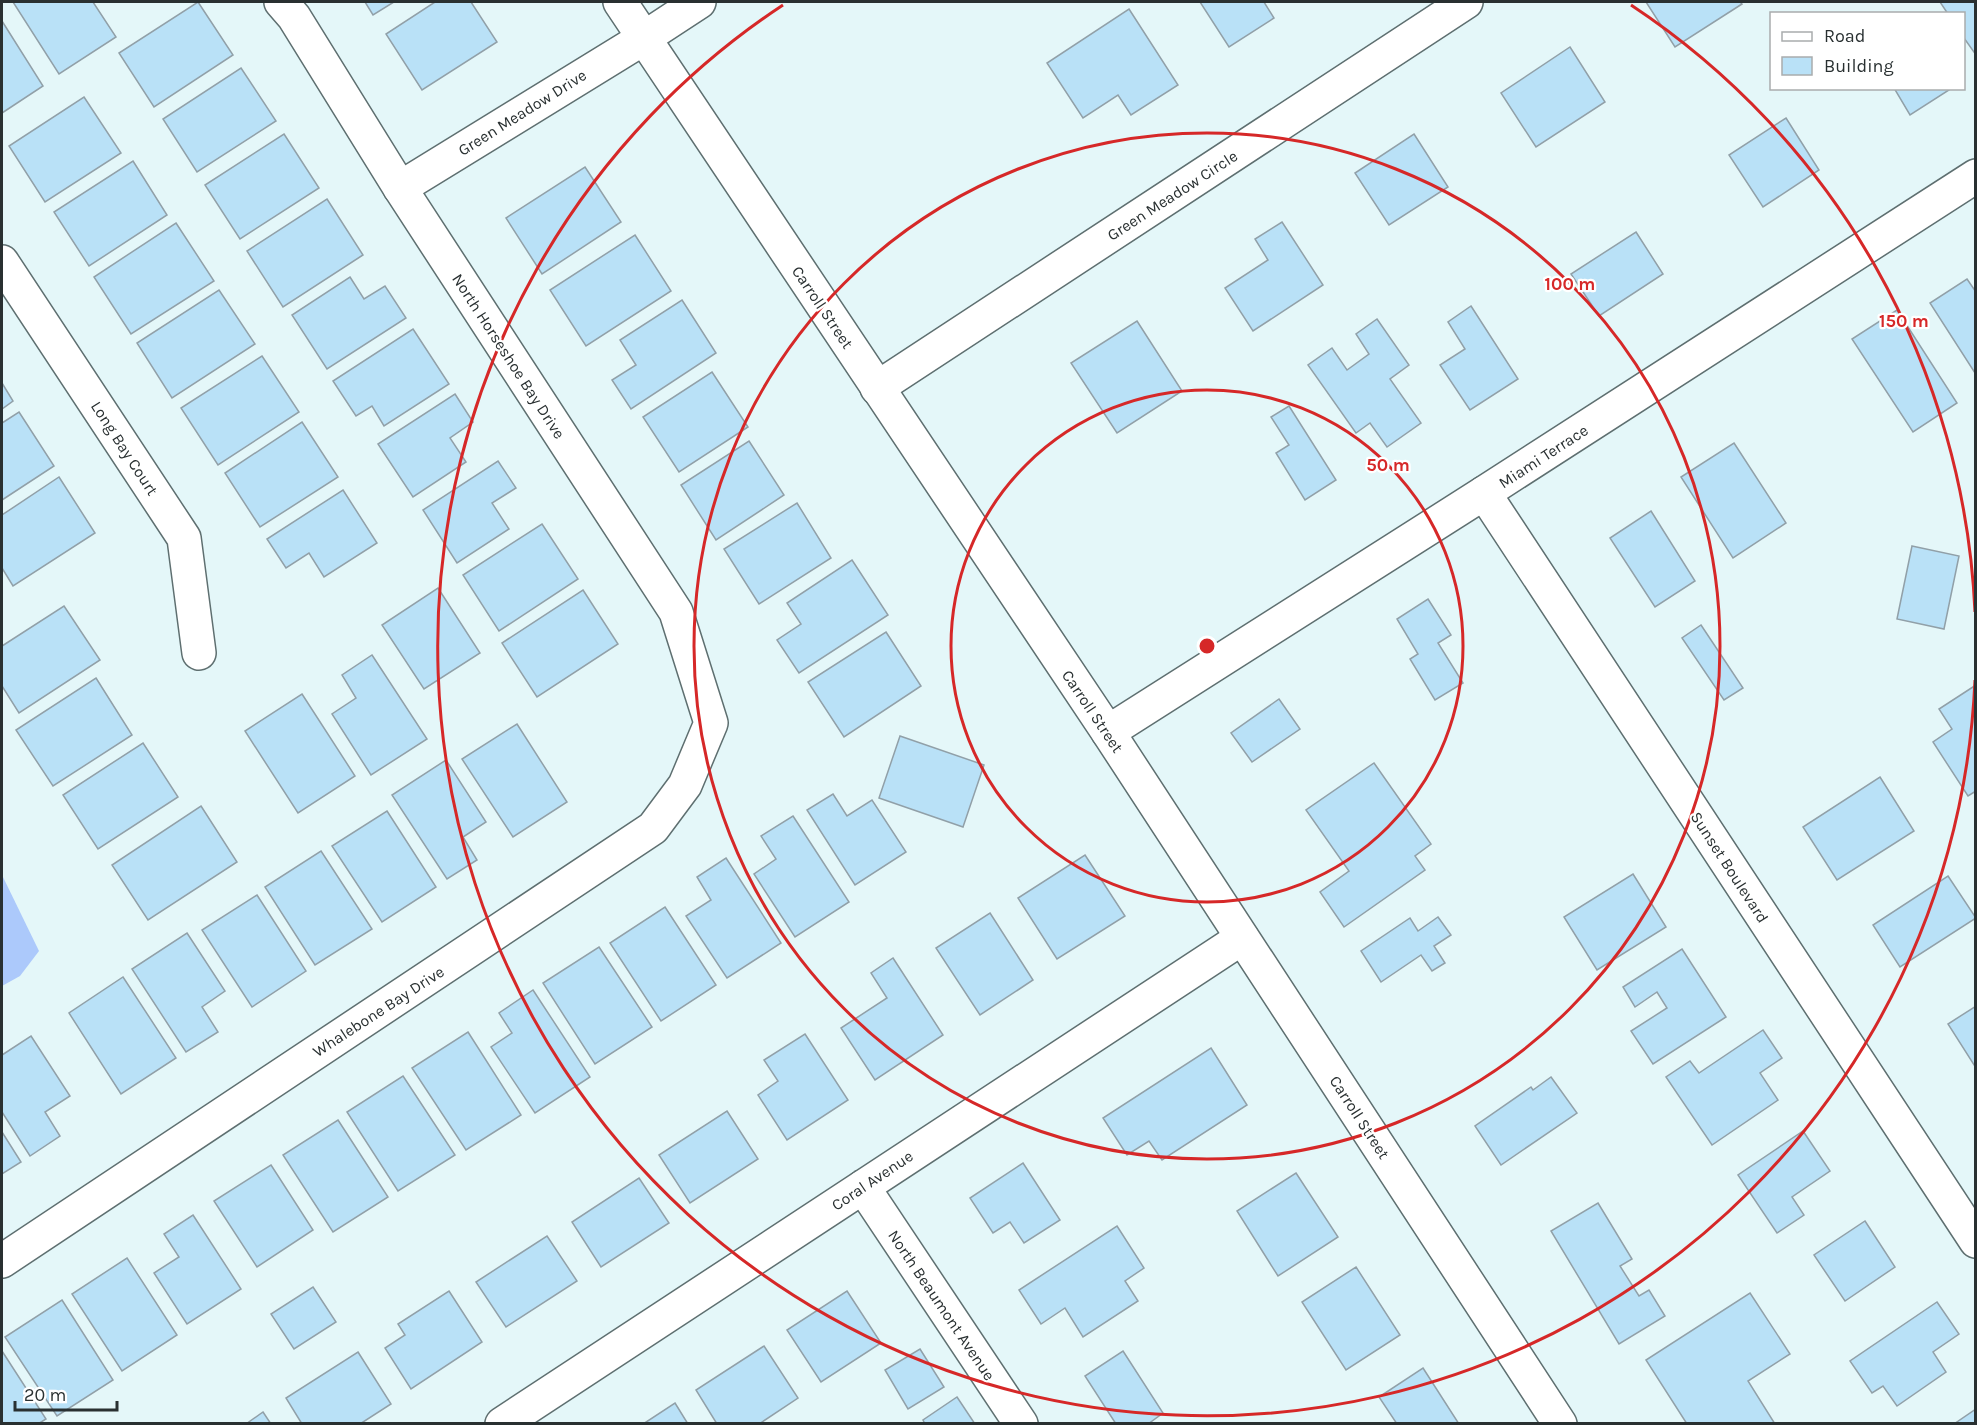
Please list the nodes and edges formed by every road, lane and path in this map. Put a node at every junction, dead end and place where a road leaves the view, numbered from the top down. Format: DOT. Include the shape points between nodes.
graph roads {
  1 [pos="281,2"];
  2 [pos="620,2"];
  3 [pos="699,2"];
  4 [pos="1466,2"];
  5 [pos="644,38"];
  6 [pos="1976,176"];
  7 [pos="400,188"];
  8 [pos="2,262"];
  9 [pos="878,388"];
  10 [pos="1484,493"];
  11 [pos="199,652"];
  12 [pos="711,723"];
  13 [pos="1108,732"];
  14 [pos="1242,938"];
  15 [pos="863,1186"];
  16 [pos="1976,1241"];
  17 [pos="2,1261"];
  18 [pos="502,1424"];
  19 [pos="1021,1424"];
  20 [pos="1560,1424"];
  1 -- 7 [label="street, North Horseshoe Bay Drive"];
  2 -- 5 [label="street, Carroll Street"];
  3 -- 5 [label="street"];
  4 -- 9 [label="street, Green Meadow Circle"];
  5 -- 7 [label="street, Green Meadow Drive"];
  5 -- 9 [label="street, Carroll Street"];
  6 -- 10 [label="street, Miami Terrace"];
  7 -- 12 [label="street, North Horseshoe Bay Drive" via="676,612"];
  8 -- 11 [label="street, Long Bay Court" via="184,538"];
  9 -- 13 [label="street, Carroll Street"];
  10 -- 13 [label="street, Miami Terrace"];
  10 -- 16 [label="street, Sunset Boulevard"];
  12 -- 17 [label="street, Whalebone Bay Drive" via="685,785 653,828"];
  13 -- 14 [label="street, Carroll Street"];
  14 -- 15 [label="street, Coral Avenue"];
  14 -- 20 [label="street, Carroll Street"];
  15 -- 18 [label="street, Coral Avenue"];
  15 -- 19 [label="street, North Beaumont Avenue"];
}
